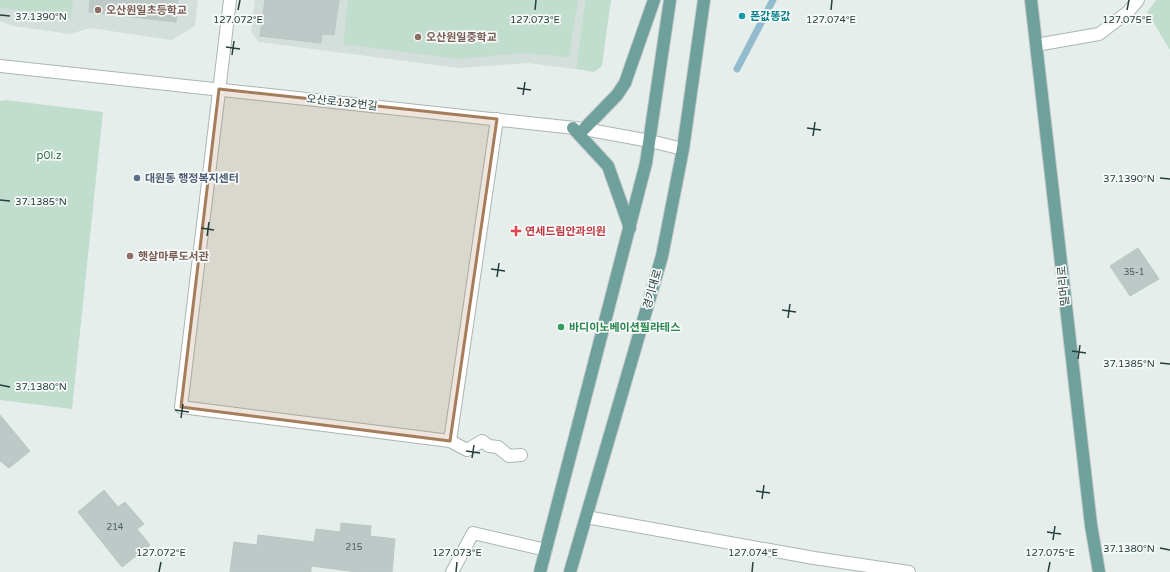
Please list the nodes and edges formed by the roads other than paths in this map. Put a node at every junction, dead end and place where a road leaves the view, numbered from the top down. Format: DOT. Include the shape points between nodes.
graph roads {
  1 [pos="230,0"];
  2 [pos="654,0"];
  3 [pos="670,0"];
  4 [pos="704,0"];
  5 [pos="1031,0"];
  6 [pos="1138,0"];
  7 [pos="1036,45"];
  8 [pos="0,66"];
  9 [pos="219,90"];
  10 [pos="497,119"];
  11 [pos="579,129"];
  12 [pos="650,141"];
  13 [pos="683,149"];
  14 [pos="630,228"];
  15 [pos="450,441"];
  16 [pos="521,455"];
  17 [pos="586,517"];
  18 [pos="546,550"];
  19 [pos="452,572"];
  20 [pos="540,572"];
  21 [pos="570,572"];
  22 [pos="909,572"];
  23 [pos="1100,572"];
  1 -- 9 [label="street"];
  2 -- 11 [label="main road" via="625,83 617,95"];
  3 -- 12 [label="main road"];
  4 -- 13 [label="main road, 경기대로"];
  5 -- 7 [label="main road, 밀머리로"];
  6 -- 7 [label="street" via="1128,12 1099,34"];
  7 -- 23 [label="main road, 밀머리로" via="1090,525"];
  8 -- 9 [label="street, 오산로132번길"];
  9 -- 10 [label="street, 오산로132번길"];
  9 -- 15 [label="street" via="181,407"];
  10 -- 11 [label="street, 오산로132번길"];
  10 -- 15 [label="street"];
  11 -- 12 [label="street, 오산로132번길"];
  11 -- 14 [label="main road" via="608,166"];
  12 -- 13 [label="street, 오산로132번길"];
  12 -- 14 [label="main road"];
  13 -- 17 [label="main road, 경기대로" via="662,256"];
  14 -- 18 [label="main road"];
  15 -- 16 [label="street" via="467,450 482,441 489,446 498,447 509,456"];
  17 -- 21 [label="main road, 경기대로"];
  17 -- 22 [label="street" via="814,558"];
  18 -- 19 [label="street" via="473,533"];
  18 -- 20 [label="main road"];
}
